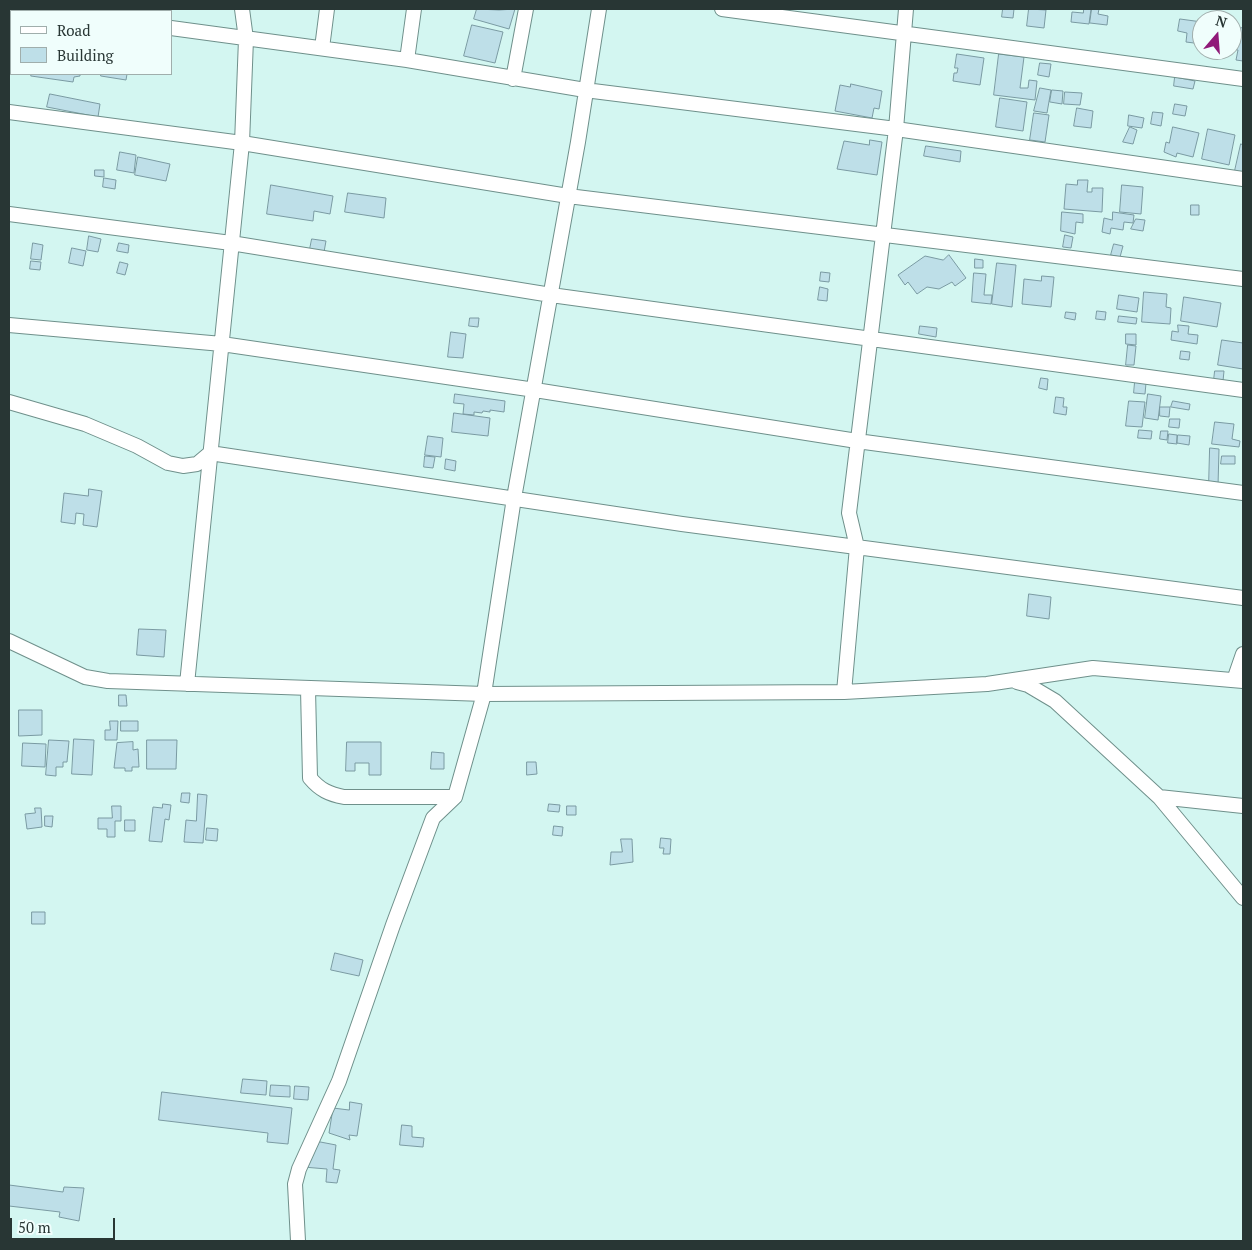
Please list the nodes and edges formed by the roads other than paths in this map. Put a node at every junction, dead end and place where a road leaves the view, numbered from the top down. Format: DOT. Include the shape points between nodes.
graph roads {
  1 [pos="242,9"];
  2 [pos="327,9"];
  3 [pos="414,9"];
  4 [pos="526,9"];
  5 [pos="599,9"];
  6 [pos="722,9"];
  7 [pos="906,9"];
  8 [pos="172,28"];
  9 [pos="904,35"];
  10 [pos="246,40"];
  11 [pos="322,48"];
  12 [pos="407,60"];
  13 [pos="514,79"];
  14 [pos="1243,79"];
  15 [pos="585,90"];
  16 [pos="9,112"];
  17 [pos="896,129"];
  18 [pos="242,143"];
  19 [pos="1243,179"];
  20 [pos="568,196"];
  21 [pos="9,214"];
  22 [pos="883,235"];
  23 [pos="231,243"];
  24 [pos="1243,279"];
  25 [pos="551,295"];
  26 [pos="9,325"];
  27 [pos="870,339"];
  28 [pos="222,344"];
  29 [pos="535,390"];
  30 [pos="1243,390"];
  31 [pos="9,402"];
  32 [pos="857,441"];
  33 [pos="210,453"];
  34 [pos="1243,493"];
  35 [pos="514,498"];
  36 [pos="857,547"];
  37 [pos="1243,598"];
  38 [pos="9,641"];
  39 [pos="1243,654"];
  40 [pos="1238,680"];
  41 [pos="1014,681"];
  42 [pos="187,684"];
  43 [pos="308,689"];
  44 [pos="844,692"];
  45 [pos="484,694"];
  46 [pos="1159,796"];
  47 [pos="455,797"];
  48 [pos="1243,806"];
  49 [pos="1243,898"];
  50 [pos="298,1241"];
  1 -- 10 [label="street"];
  2 -- 11 [label="street"];
  3 -- 12 [label="street"];
  4 -- 13 [label="street"];
  5 -- 15 [label="street"];
  6 -- 9 [label="street"];
  7 -- 9 [label="street"];
  8 -- 10 [label="street"];
  9 -- 14 [label="street"];
  9 -- 17 [label="street"];
  10 -- 11 [label="street"];
  10 -- 18 [label="street"];
  11 -- 12 [label="street"];
  12 -- 13 [label="street"];
  13 -- 15 [label="street"];
  15 -- 17 [label="street"];
  15 -- 20 [label="street"];
  16 -- 18 [label="street"];
  17 -- 19 [label="street"];
  17 -- 22 [label="street"];
  18 -- 20 [label="street"];
  18 -- 23 [label="street"];
  20 -- 22 [label="street"];
  20 -- 25 [label="street"];
  21 -- 23 [label="street"];
  22 -- 24 [label="street"];
  22 -- 27 [label="street"];
  23 -- 25 [label="street"];
  23 -- 28 [label="street"];
  25 -- 27 [label="street"];
  25 -- 29 [label="street"];
  26 -- 28 [label="street"];
  27 -- 30 [label="street"];
  27 -- 32 [label="street"];
  28 -- 29 [label="street"];
  28 -- 33 [label="street"];
  29 -- 32 [label="street"];
  29 -- 35 [label="street"];
  31 -- 33 [label="street" via="85,424 183,466 197,464"];
  32 -- 34 [label="street"];
  32 -- 36 [label="street" via="849,513"];
  33 -- 35 [label="street"];
  33 -- 42 [label="street"];
  35 -- 36 [label="street"];
  35 -- 45 [label="street"];
  36 -- 37 [label="street"];
  36 -- 44 [label="street"];
  38 -- 42 [label="street" via="85,677"];
  39 -- 40 [label="street"];
  40 -- 41 [label="street" via="1093,668"];
  41 -- 44 [label="street"];
  41 -- 46 [label="street" via="1028,685 1055,701"];
  42 -- 43 [label="street"];
  43 -- 45 [label="street"];
  43 -- 47 [label="street" via="310,778 318,788 344,797"];
  44 -- 45 [label="street"];
  45 -- 47 [label="street"];
  46 -- 48 [label="street"];
  46 -- 49 [label="street"];
  47 -- 50 [label="street" via="433,818 339,1081 299,1169 295,1184"];
}
